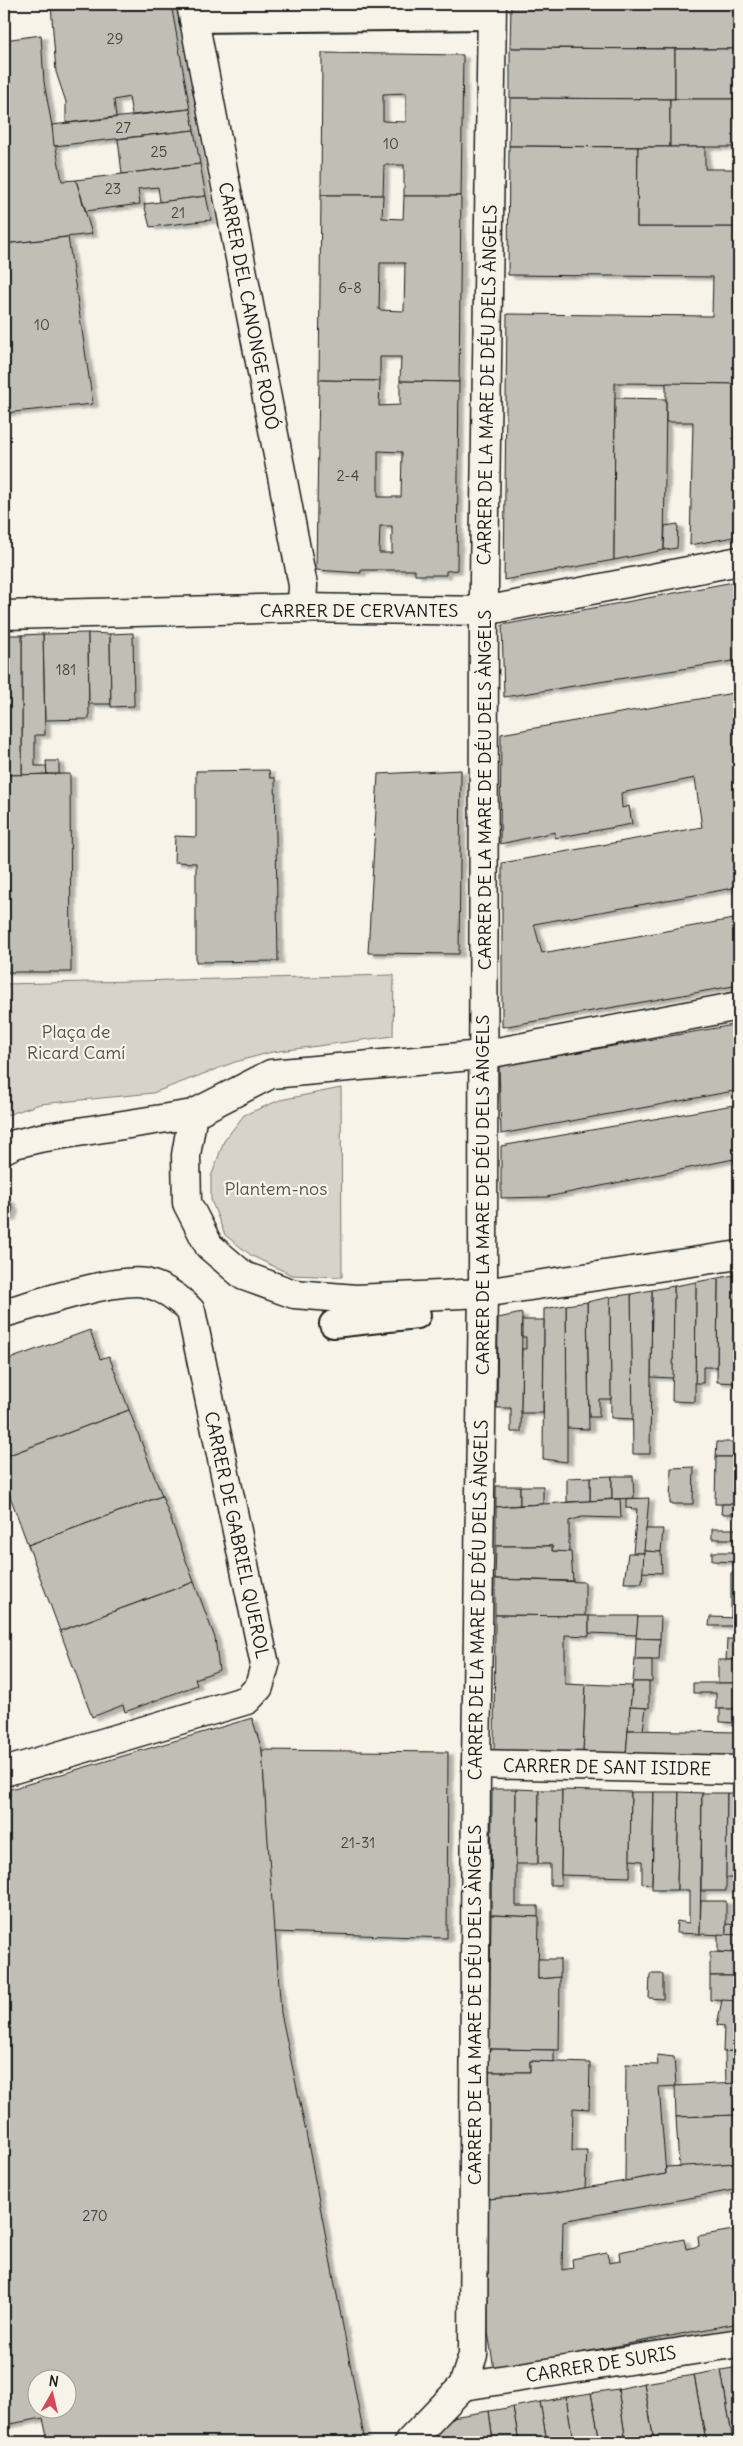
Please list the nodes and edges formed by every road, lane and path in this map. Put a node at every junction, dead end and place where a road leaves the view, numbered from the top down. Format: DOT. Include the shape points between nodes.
graph roads {
  1 [pos="492,10"];
  2 [pos="192,11"];
  3 [pos="739,562"];
  4 [pos="302,608"];
  5 [pos="484,611"];
  6 [pos="4,615"];
  7 [pos="739,1006"];
  8 [pos="482,1055"];
  9 [pos="193,1114"];
  10 [pos="4,1148"];
  11 [pos="739,1255"];
  12 [pos="483,1293"];
  13 [pos="4,1312"];
  14 [pos="417,1316"];
  15 [pos="333,1324"];
  16 [pos="476,1764"];
  17 [pos="739,1770"];
  18 [pos="4,1772"];
  19 [pos="739,2343"];
  20 [pos="463,2386"];
  21 [pos="409,2442"];
  1 -- 2 [label="street"];
  1 -- 5 [label="street, CARRER DE LA MARE DE DÉU DELS ÀNGELS"];
  2 -- 4 [label="street, CARRER DEL CANONGE RODÓ" via="303,585"];
  3 -- 5 [label="street, CARRER DE CERVANTES"];
  4 -- 5 [label="street, CARRER DE CERVANTES"];
  4 -- 6 [label="street, CARRER DE CERVANTES"];
  5 -- 8 [label="street, CARRER DE LA MARE DE DÉU DELS ÀNGELS"];
  7 -- 8 [label="street"];
  8 -- 9 [label="street" via="271,1074"];
  8 -- 12 [label="street, CARRER DE LA MARE DE DÉU DELS ÀNGELS"];
  9 -- 10 [label="street" via="40,1138"];
  9 -- 12 [label="street" via="186,1155 186,1202 209,1246 244,1276 294,1294 356,1299"];
  11 -- 12 [label="street"];
  12 -- 16 [label="street, CARRER DE LA MARE DE DÉU DELS ÀNGELS"];
  13 -- 18 [label="street, CARRER DE GABRIEL QUEROL" via="122,1282 146,1283 177,1295 191,1311 265,1665 258,1687 247,1700"];
  14 -- 15 [label="street"];
  16 -- 17 [label="street, CARRER DE SANT ISIDRE"];
  16 -- 20 [label="street, CARRER DE LA MARE DE DÉU DELS ÀNGELS" via="473,2355"];
  19 -- 20 [label="street, CARRER DE SURIS"];
  20 -- 21 [label="street"];
}
